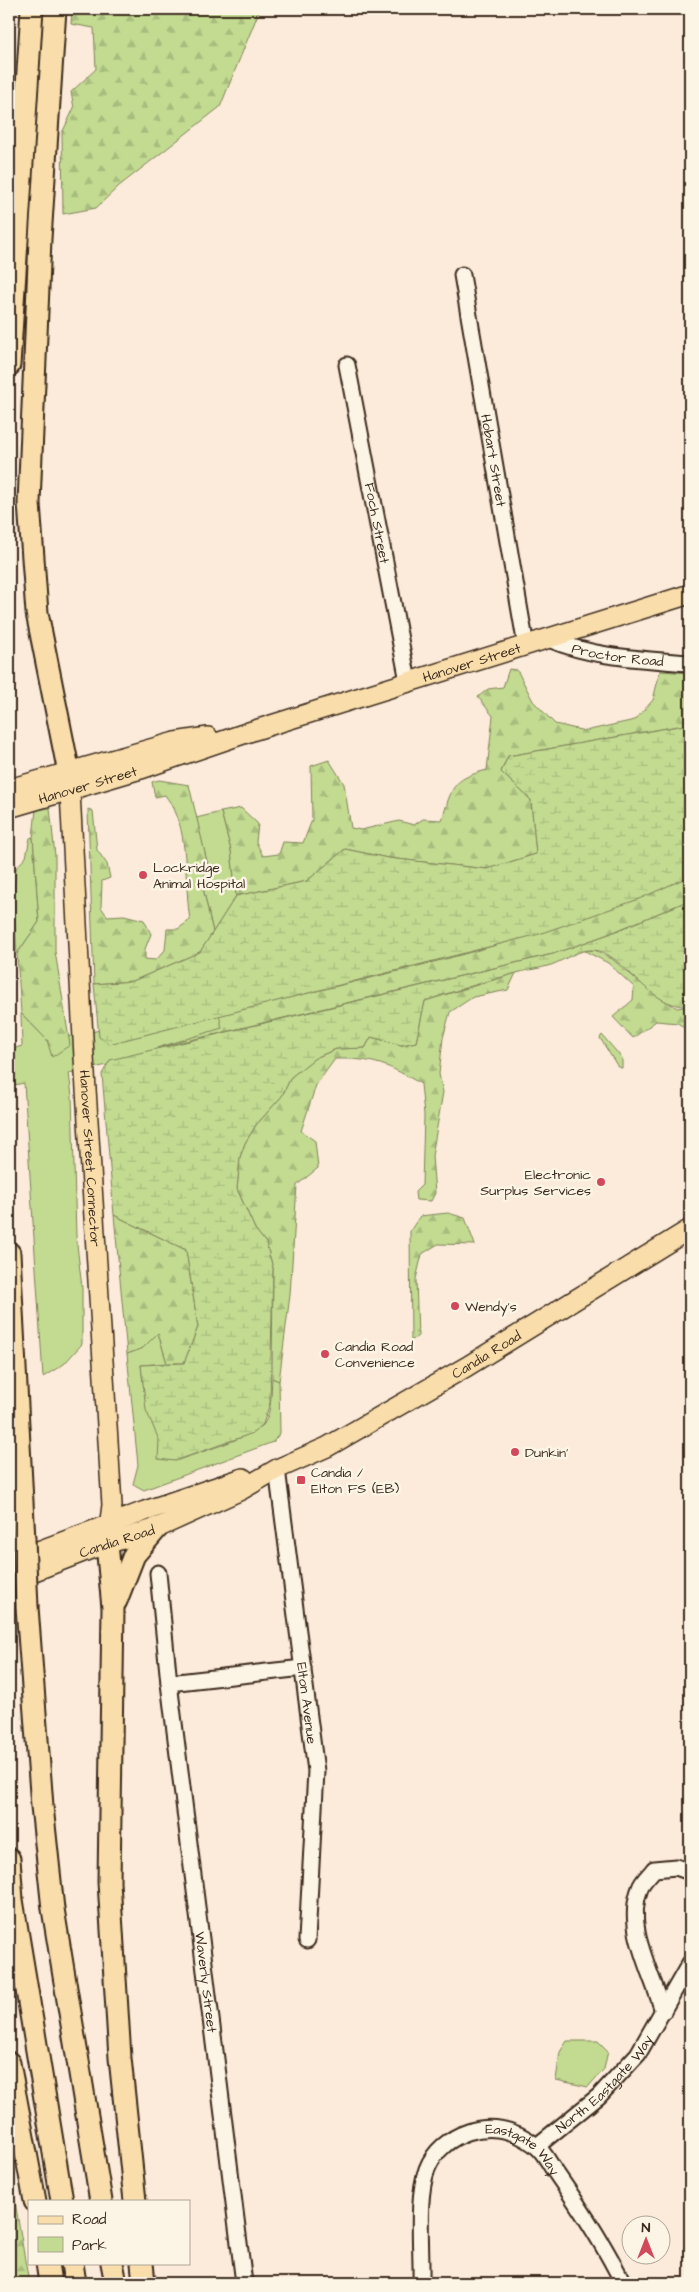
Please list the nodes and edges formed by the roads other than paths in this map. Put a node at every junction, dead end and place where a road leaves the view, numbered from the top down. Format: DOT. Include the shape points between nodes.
graph roads {
  1 [pos="32,9"];
  2 [pos="55,9"];
  3 [pos="462,274"];
  4 [pos="9,365"];
  5 [pos="347,365"];
  6 [pos="690,594"];
  7 [pos="549,639"];
  8 [pos="526,646"];
  9 [pos="690,663"];
  10 [pos="408,681"];
  11 [pos="69,782"];
  12 [pos="9,789"];
  13 [pos="9,808"];
  14 [pos="688,1232"];
  15 [pos="9,1253"];
  16 [pos="277,1469"];
  17 [pos="157,1528"];
  18 [pos="109,1534"];
  19 [pos="9,1562"];
  20 [pos="158,1573"];
  21 [pos="9,1580"];
  22 [pos="113,1608"];
  23 [pos="303,1668"];
  24 [pos="169,1683"];
  25 [pos="9,1859"];
  26 [pos="690,1872"];
  27 [pos="307,1940"];
  28 [pos="690,1963"];
  29 [pos="663,2012"];
  30 [pos="9,2063"];
  31 [pos="537,2146"];
  32 [pos="35,2200"];
  33 [pos="62,2200"];
  34 [pos="101,2200"];
  35 [pos="135,2200"];
  36 [pos="47,2264"];
  37 [pos="72,2264"];
  38 [pos="112,2264"];
  39 [pos="142,2264"];
  40 [pos="50,2283"];
  41 [pos="75,2283"];
  42 [pos="116,2283"];
  43 [pos="144,2283"];
  44 [pos="244,2283"];
  45 [pos="421,2283"];
  46 [pos="623,2283"];
  1 -- 4 [label="highway"];
  2 -- 11 [label="highway" via="29,503 37,614"];
  3 -- 8 [label="street, Hobart Street"];
  5 -- 10 [label="street, Foch Street"];
  6 -- 7 [label="main road, Hanover Street"];
  7 -- 8 [label="main road, Hanover Street"];
  7 -- 9 [label="street, Proctor Road" via="573,650"];
  8 -- 10 [label="main road, Hanover Street"];
  10 -- 11 [label="main road, Hanover Street" via="252,731 175,742"];
  11 -- 12 [label="main road, Hanover Street"];
  11 -- 13 [label="main road, Hanover Street"];
  11 -- 18 [label="main road, Hanover Street Connector" via="112,1505"];
  14 -- 16 [label="main road, Candia Road" via="361,1428"];
  15 -- 34 [label="highway, bridge" via="27,1607 42,1806 53,1909"];
  16 -- 17 [label="main road, Candia Road" via="241,1490"];
  16 -- 18 [label="main road, Candia Road" via="237,1480"];
  16 -- 23 [label="street, Elton Avenue"];
  17 -- 18 [label="main road, Candia Road"];
  17 -- 22 [label="highway" via="134,1555"];
  18 -- 19 [label="main road, Candia Road"];
  18 -- 21 [label="main road, Candia Road"];
  18 -- 22 [label="highway"];
  20 -- 24 [label="street, Waverly Street"];
  22 -- 35 [label="highway" via="109,1882 120,2058"];
  23 -- 24 [label="street"];
  23 -- 27 [label="street, Elton Avenue" via="316,1771"];
  24 -- 44 [label="street, Waverly Street"];
  25 -- 33 [label="highway" via="12,1900"];
  26 -- 29 [label="street" via="676,1867 654,1869 640,1886 635,1904 641,1945"];
  28 -- 29 [label="street, North Eastgate Way"];
  29 -- 31 [label="street, North Eastgate Way" via="638,2054 619,2076"];
  30 -- 32 [label="highway"];
  31 -- 45 [label="street, Eastgate Way" via="506,2130 479,2128 442,2146 427,2169 422,2196"];
  31 -- 46 [label="street, Eastgate Way" via="592,2226"];
  36 -- 40 [label="highway"];
  37 -- 41 [label="highway"];
  38 -- 42 [label="highway"];
  39 -- 43 [label="highway"];
}
